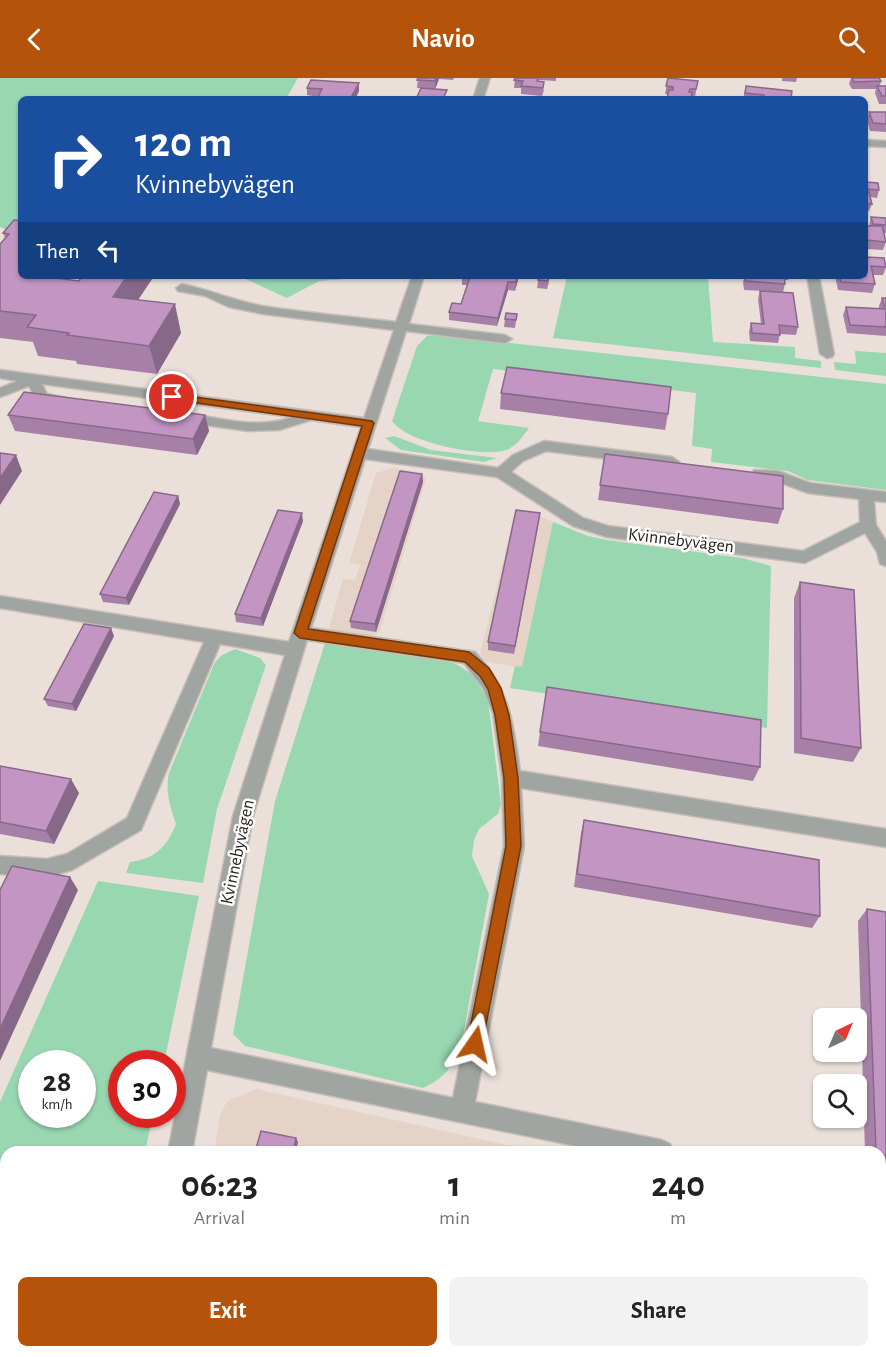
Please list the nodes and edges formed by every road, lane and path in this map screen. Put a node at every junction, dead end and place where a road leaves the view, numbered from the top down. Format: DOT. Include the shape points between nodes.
graph roads {
  1 [pos="485,78"];
  2 [pos="479,96"];
  3 [pos="868,143"];
  4 [pos="886,144"];
  5 [pos="417,279"];
  6 [pos="814,279"];
  7 [pos="182,288"];
  8 [pos="400,327"];
  9 [pos="505,339"];
  10 [pos="827,354"];
  11 [pos="0,374"];
  12 [pos="33,379"];
  13 [pos="0,393"];
  14 [pos="76,403"];
  15 [pos="169,415"];
  16 [pos="309,415"];
  17 [pos="369,423"];
  18 [pos="360,453"];
  19 [pos="684,464"];
  20 [pos="743,471"];
  21 [pos="501,473"];
  22 [pos="866,495"];
  23 [pos="886,497"];
  24 [pos="868,525"];
  25 [pos="886,560"];
  26 [pos="0,602"];
  27 [pos="215,636"];
  28 [pos="297,641"];
  29 [pos="511,778"];
  30 [pos="886,838"];
  31 [pos="0,866"];
  32 [pos="198,1057"];
  33 [pos="462,1110"];
  34 [pos="181,1146"];
  35 [pos="633,1146"];
  1 -- 2 [label="street"];
  3 -- 4 [label="street"];
  5 -- 8 [label="street, Kvinnebyvägen"];
  6 -- 10 [label="street"];
  7 -- 8 [label="street" via="263,310"];
  8 -- 9 [label="street"];
  8 -- 17 [label="street, Kvinnebyvägen"];
  11 -- 12 [label="street"];
  12 -- 13 [label="street"];
  12 -- 14 [label="street" via="42,398"];
  12 -- 16 [label="street"];
  15 -- 16 [label="street" via="270,428 287,426"];
  16 -- 17 [label="street"];
  17 -- 18 [label="street, Kvinnebyvägen"];
  18 -- 21 [label="street, Kvinnebyvägen"];
  18 -- 28 [label="street, Kvinnebyvägen"];
  19 -- 21 [label="street" via="544,446 518,458"];
  20 -- 22 [label="street" via="778,476 808,488"];
  21 -- 24 [label="street, Kvinnebyvägen" via="578,522 607,531 805,557"];
  22 -- 23 [label="street"];
  22 -- 24 [label="street"];
  24 -- 25 [label="street"];
  26 -- 27 [label="street"];
  27 -- 28 [label="street"];
  27 -- 31 [label="street" via="134,824 72,861 47,868"];
  28 -- 29 [label="street" via="469,657 485,672 494,688"];
  28 -- 32 [label="street, Kvinnebyvägen" via="243,816"];
  29 -- 30 [label="street"];
  29 -- 33 [label="street" via="514,846"];
  32 -- 33 [label="street"];
  32 -- 34 [label="street, Kvinnebyvägen"];
  33 -- 35 [label="street"];
}
